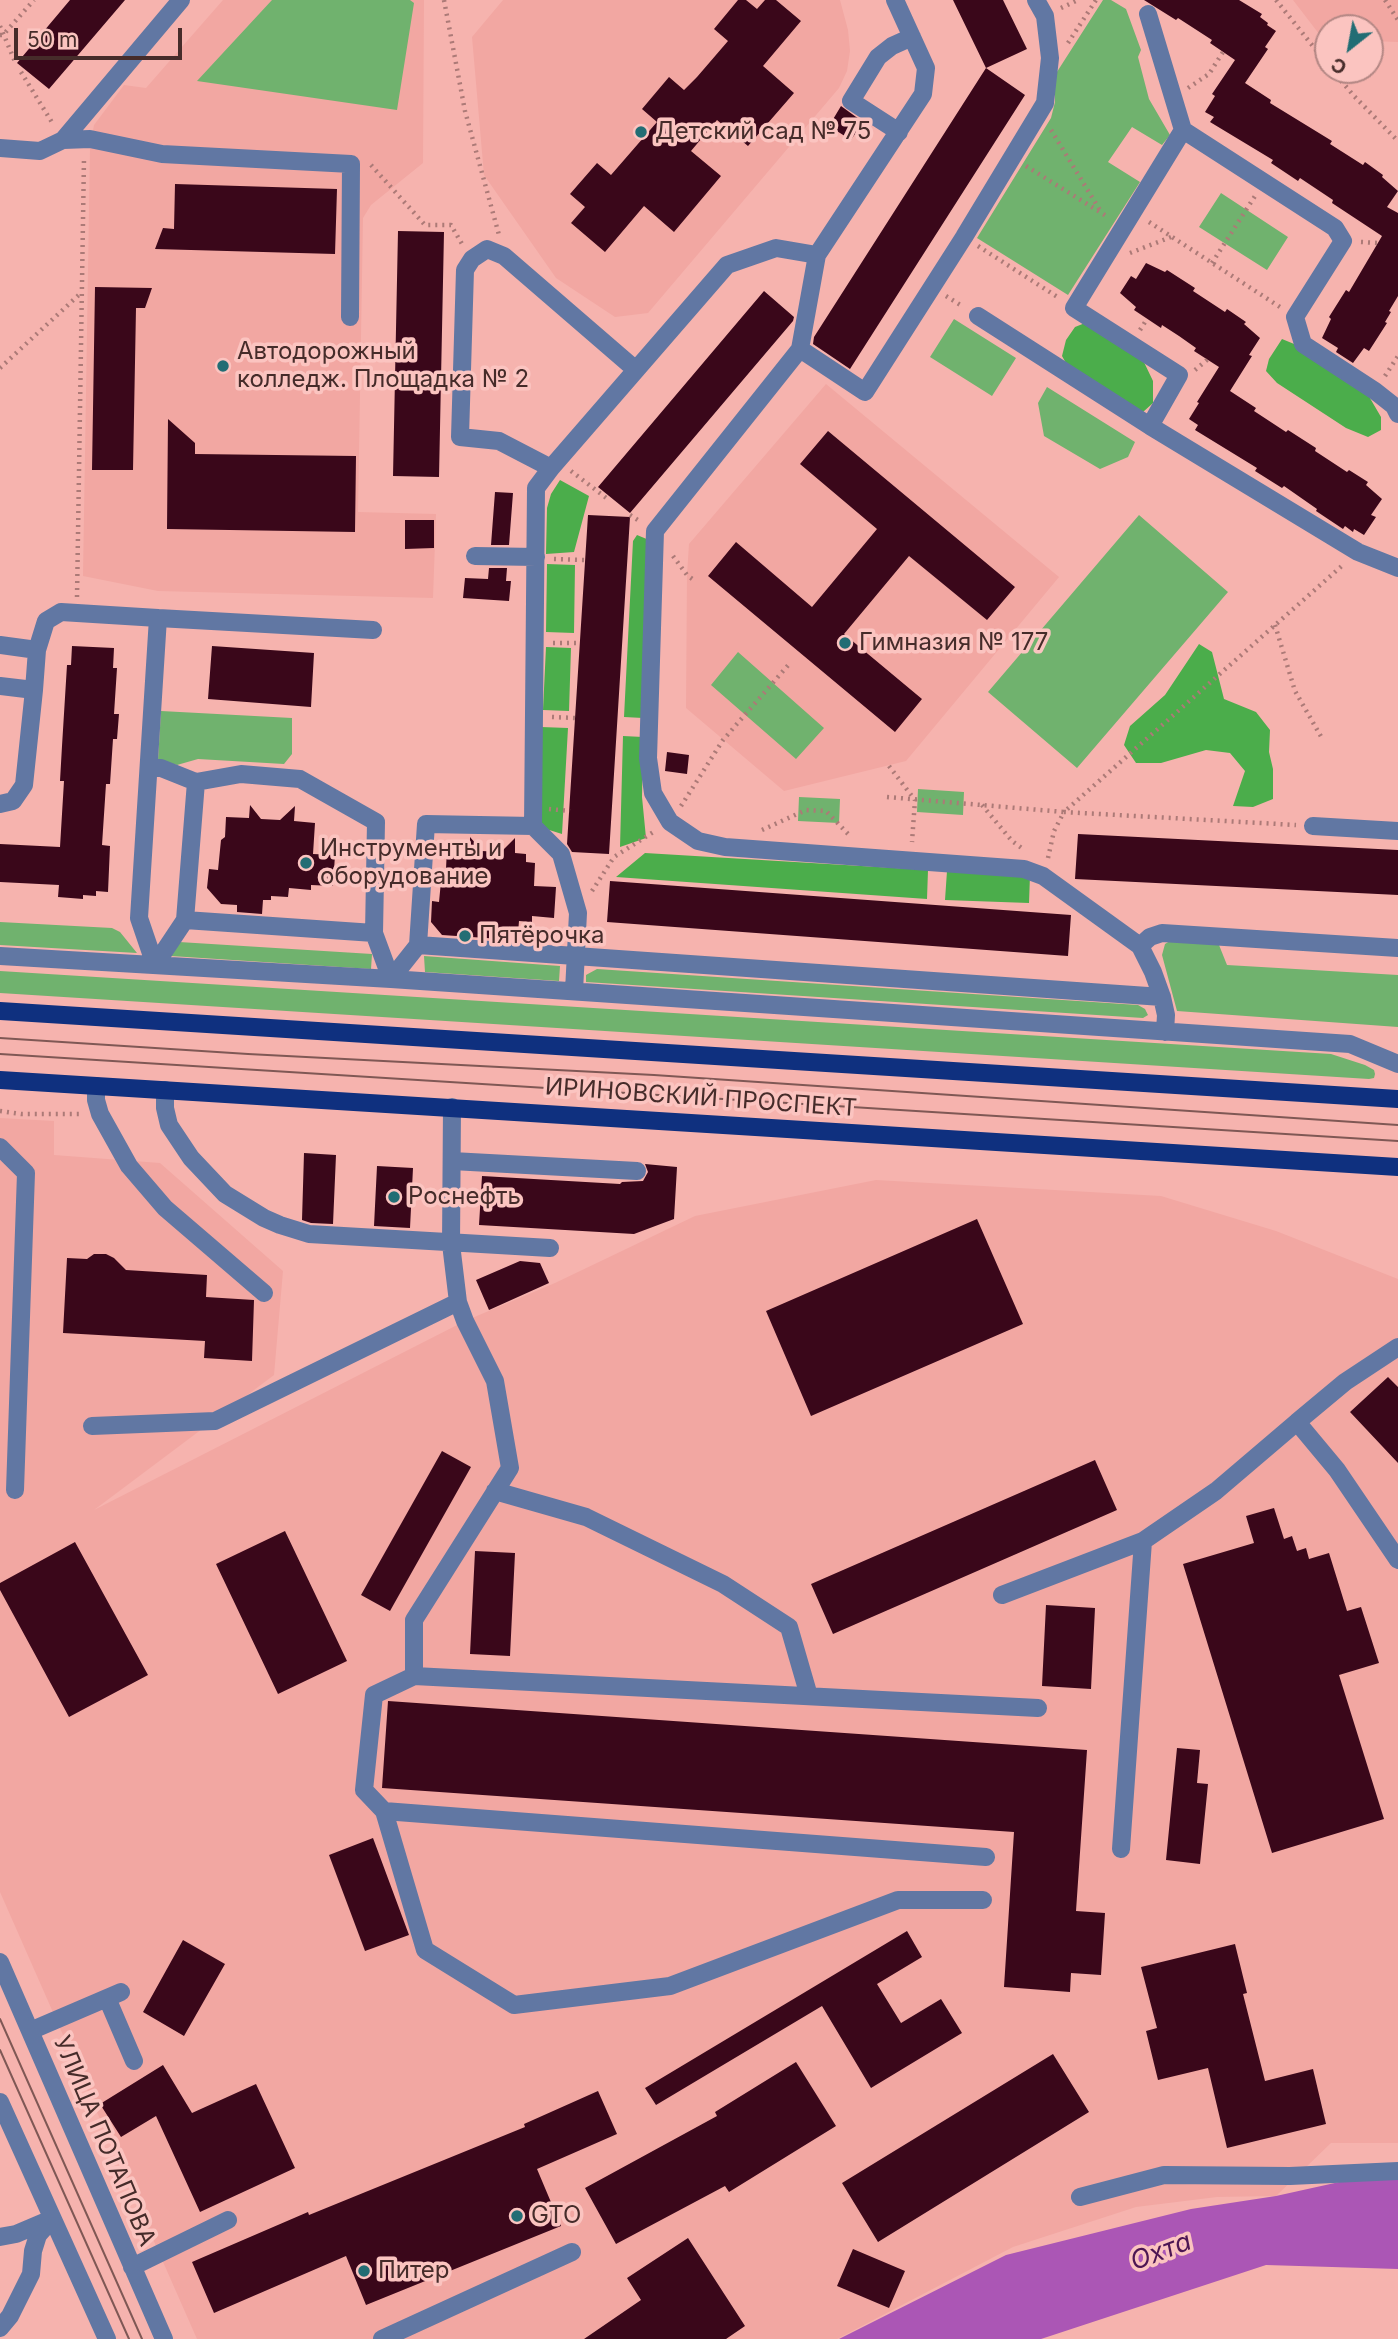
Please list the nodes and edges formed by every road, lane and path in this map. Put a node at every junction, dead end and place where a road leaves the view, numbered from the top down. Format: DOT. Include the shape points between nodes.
graph roads {
  1 [pos="34,0"];
  2 [pos="181,0"];
  3 [pos="444,0"];
  4 [pos="895,0"];
  5 [pos="1036,0"];
  6 [pos="1096,0"];
  7 [pos="1276,0"];
  8 [pos="1385,0"];
  9 [pos="1148,14"];
  10 [pos="1398,20"];
  11 [pos="0,26"];
  12 [pos="2,35"];
  13 [pos="912,37"];
  14 [pos="1314,48"];
  15 [pos="1223,52"];
  16 [pos="16,64"];
  17 [pos="21,72"];
  18 [pos="1048,74"];
  19 [pos="1344,84"];
  20 [pos="1173,94"];
  21 [pos="1039,112"];
  22 [pos="1183,130"];
  23 [pos="899,132"];
  24 [pos="85,139"];
  25 [pos="63,140"];
  26 [pos="1398,141"];
  27 [pos="0,148"];
  28 [pos="1012,157"];
  29 [pos="351,164"];
  30 [pos="1265,182"];
  31 [pos="1102,213"];
  32 [pos="1128,219"];
  33 [pos="964,237"];
  34 [pos="1172,237"];
  35 [pos="817,255"];
  36 [pos="504,256"];
  37 [pos="472,259"];
  38 [pos="1212,263"];
  39 [pos="1101,265"];
  40 [pos="932,288"];
  41 [pos="82,291"];
  42 [pos="1074,308"];
  43 [pos="978,316"];
  44 [pos="350,317"];
  45 [pos="1295,317"];
  46 [pos="800,349"];
  47 [pos="0,368"];
  48 [pos="636,370"];
  49 [pos="1398,414"];
  50 [pos="1150,426"];
  51 [pos="554,464"];
  52 [pos="610,500"];
  53 [pos="1358,552"];
  54 [pos="475,556"];
  55 [pos="536,558"];
  56 [pos="585,560"];
  57 [pos="1398,568"];
  58 [pos="687,575"];
  59 [pos="695,581"];
  60 [pos="77,613"];
  61 [pos="158,618"];
  62 [pos="1275,625"];
  63 [pos="373,631"];
  64 [pos="535,643"];
  65 [pos="580,643"];
  66 [pos="0,645"];
  67 [pos="37,650"];
  68 [pos="791,662"];
  69 [pos="0,686"];
  70 [pos="33,690"];
  71 [pos="1323,740"];
  72 [pos="889,766"];
  73 [pos="150,768"];
  74 [pos="196,782"];
  75 [pos="887,797"];
  76 [pos="915,800"];
  77 [pos="0,804"];
  78 [pos="982,805"];
  79 [pos="1064,812"];
  80 [pos="670,822"];
  81 [pos="533,826"];
  82 [pos="1313,826"];
  83 [pos="760,831"];
  84 [pos="1398,831"];
  85 [pos="869,858"];
  86 [pos="911,861"];
  87 [pos="1044,871"];
  88 [pos="578,913"];
  89 [pos="185,920"];
  90 [pos="374,933"];
  91 [pos="418,944"];
  92 [pos="1140,946"];
  93 [pos="1398,948"];
  94 [pos="576,955"];
  95 [pos="0,956"];
  96 [pos="155,965"];
  97 [pos="391,979"];
  98 [pos="574,991"];
  99 [pos="1162,997"];
  100 [pos="0,1011"];
  101 [pos="1165,1032"];
  102 [pos="1398,1064"];
  103 [pos="0,1080"];
  104 [pos="96,1086"];
  105 [pos="164,1090"];
  106 [pos="1398,1099"];
  107 [pos="452,1107"];
  108 [pos="0,1111"];
  109 [pos="100,1114"];
  110 [pos="0,1147"];
  111 [pos="452,1161"];
  112 [pos="1398,1167"];
  113 [pos="637,1171"];
  114 [pos="451,1244"];
  115 [pos="550,1248"];
  116 [pos="264,1293"];
  117 [pos="458,1302"];
  118 [pos="1398,1347"];
  119 [pos="1297,1422"];
  120 [pos="92,1426"];
  121 [pos="15,1490"];
  122 [pos="495,1491"];
  123 [pos="1143,1541"];
  124 [pos="1398,1560"];
  125 [pos="1002,1595"];
  126 [pos="414,1676"];
  127 [pos="809,1696"];
  128 [pos="1038,1708"];
  129 [pos="384,1811"];
  130 [pos="1121,1849"];
  131 [pos="986,1857"];
  132 [pos="984,1900"];
  133 [pos="0,1962"];
  134 [pos="30,2031"];
  135 [pos="134,2062"];
  136 [pos="0,2102"];
  137 [pos="1398,2171"];
  138 [pos="1080,2197"];
  139 [pos="52,2219"];
  140 [pos="228,2220"];
  141 [pos="0,2237"];
  142 [pos="572,2252"];
  143 [pos="132,2267"];
  144 [pos="0,2328"];
  145 [pos="107,2339"];
  146 [pos="164,2339"];
  147 [pos="382,2339"];
  1 -- 12 [label="path"];
  2 -- 25 [label="street"];
  3 -- 36 [label="path" via="465,111"];
  4 -- 13 [label="street"];
  5 -- 18 [label="street" via="1045,16"];
  6 -- 18 [label="path"];
  7 -- 14 [label="path"];
  8 -- 10 [label="path"];
  9 -- 20 [label="street"];
  11 -- 12 [label="path"];
  12 -- 16 [label="path"];
  13 -- 23 [label="street" via="926,68 923,94"];
  13 -- 23 [label="street" via="878,57 851,101"];
  15 -- 20 [label="path" via="1209,74"];
  17 -- 25 [label="path"];
  18 -- 21 [label="street" via="1045,103"];
  19 -- 26 [label="path"];
  20 -- 22 [label="street"];
  21 -- 28 [label="street"];
  21 -- 31 [label="path"];
  22 -- 30 [label="street"];
  22 -- 32 [label="street"];
  23 -- 35 [label="street"];
  24 -- 25 [label="street"];
  24 -- 29 [label="street" via="162,154"];
  24 -- 41 [label="path"];
  25 -- 27 [label="street" via="40,151"];
  28 -- 31 [label="path"];
  28 -- 33 [label="street"];
  29 -- 37 [label="path" via="370,164 425,225 451,225"];
  29 -- 44 [label="street"];
  30 -- 38 [label="path"];
  30 -- 45 [label="street" via="1335,228 1343,241"];
  31 -- 32 [label="path"];
  32 -- 34 [label="path"];
  32 -- 39 [label="street"];
  33 -- 40 [label="street"];
  33 -- 42 [label="path"];
  34 -- 38 [label="path"];
  34 -- 39 [label="path"];
  35 -- 46 [label="street"];
  35 -- 48 [label="street" via="776,248 727,265"];
  36 -- 37 [label="street" via="487,249"];
  36 -- 48 [label="street"];
  37 -- 51 [label="street" via="465,271 460,437 499,441"];
  38 -- 45 [label="path"];
  39 -- 42 [label="street"];
  40 -- 43 [label="path"];
  40 -- 46 [label="street" via="865,392"];
  41 -- 47 [label="path"];
  41 -- 60 [label="path"];
  42 -- 50 [label="street" via="1179,375"];
  43 -- 50 [label="street"];
  45 -- 49 [label="street" via="1303,344 1375,391"];
  46 -- 80 [label="street" via="654,531 648,758 653,793"];
  48 -- 51 [label="street"];
  50 -- 53 [label="street"];
  51 -- 52 [label="path"];
  51 -- 55 [label="street" via="536,488"];
  53 -- 57 [label="street"];
  53 -- 62 [label="path"];
  54 -- 55 [label="street"];
  55 -- 56 [label="path"];
  55 -- 64 [label="street"];
  58 -- 59 [label="path"];
  60 -- 61 [label="street"];
  60 -- 67 [label="street" via="61,612 46,621"];
  61 -- 63 [label="street"];
  61 -- 73 [label="street"];
  62 -- 71 [label="path" via="1295,691"];
  62 -- 79 [label="path"];
  64 -- 65 [label="path"];
  64 -- 81 [label="street"];
  66 -- 67 [label="street"];
  67 -- 70 [label="street"];
  68 -- 80 [label="path" via="723,740"];
  69 -- 70 [label="street"];
  70 -- 77 [label="street" via="24,785 13,801"];
  72 -- 76 [label="path"];
  73 -- 74 [label="street"];
  73 -- 96 [label="street" via="139,918"];
  74 -- 89 [label="street"];
  74 -- 90 [label="street" via="241,774 300,779 376,822"];
  75 -- 76 [label="path"];
  76 -- 78 [label="path"];
  76 -- 86 [label="path"];
  78 -- 79 [label="path"];
  78 -- 87 [label="path"];
  79 -- 82 [label="path"];
  79 -- 87 [label="path"];
  80 -- 85 [label="street" via="698,841 725,847"];
  80 -- 88 [label="path" via="614,857"];
  81 -- 88 [label="street" via="561,854"];
  81 -- 91 [label="street" via="426,824"];
  82 -- 84 [label="street"];
  83 -- 85 [label="path" via="806,810 826,811"];
  85 -- 86 [label="street"];
  86 -- 87 [label="street"];
  87 -- 92 [label="street"];
  88 -- 94 [label="street"];
  89 -- 90 [label="street"];
  89 -- 96 [label="street"];
  90 -- 97 [label="street"];
  91 -- 94 [label="street"];
  91 -- 97 [label="street"];
  92 -- 93 [label="street" via="1162,933"];
  92 -- 99 [label="street"];
  94 -- 98 [label="street"];
  94 -- 99 [label="street"];
  95 -- 96 [label="street"];
  96 -- 97 [label="street"];
  97 -- 98 [label="street"];
  98 -- 101 [label="street"];
  99 -- 101 [label="street"];
  100 -- 106 [label="main road, ИРИНОВСКИЙ ПРОСПЕКТ"];
  101 -- 102 [label="street" via="1350,1044"];
  103 -- 104 [label="main road, ИРИНОВСКИЙ ПРОСПЕКТ"];
  104 -- 105 [label="main road, ИРИНОВСКИЙ ПРОСПЕКТ"];
  104 -- 109 [label="street"];
  105 -- 107 [label="main road, ИРИНОВСКИЙ ПРОСПЕКТ"];
  105 -- 114 [label="street" via="169,1125 191,1158 225,1194 264,1218 309,1234"];
  107 -- 111 [label="street"];
  107 -- 112 [label="main road, ИРИНОВСКИЙ ПРОСПЕКТ"];
  108 -- 109 [label="path"];
  109 -- 116 [label="street" via="129,1166 164,1208"];
  110 -- 121 [label="street" via="26,1173"];
  111 -- 113 [label="street"];
  111 -- 114 [label="street"];
  114 -- 115 [label="street"];
  114 -- 117 [label="street"];
  117 -- 120 [label="street" via="215,1421"];
  117 -- 122 [label="street" via="495,1381 510,1468"];
  118 -- 119 [label="street"];
  119 -- 123 [label="street" via="1216,1491"];
  119 -- 124 [label="street" via="1337,1470"];
  122 -- 126 [label="street" via="414,1620"];
  122 -- 127 [label="street" via="586,1517 734,1591 789,1627"];
  123 -- 125 [label="street"];
  123 -- 130 [label="street"];
  126 -- 127 [label="street"];
  126 -- 129 [label="street" via="374,1695 364,1790"];
  127 -- 128 [label="street"];
  129 -- 131 [label="street"];
  129 -- 132 [label="street" via="425,1950 514,2005 670,1986 898,1900"];
  133 -- 134 [label="street, УЛИЦА ПОТАПОВА"];
  134 -- 135 [label="street" via="114,1995"];
  134 -- 143 [label="street, УЛИЦА ПОТАПОВА"];
  136 -- 139 [label="street"];
  137 -- 138 [label="street" via="1164,2175"];
  139 -- 141 [label="street"];
  139 -- 144 [label="street" via="38,2235 31,2274"];
  139 -- 145 [label="street"];
  140 -- 143 [label="street"];
  142 -- 147 [label="street"];
  143 -- 146 [label="street, УЛИЦА ПОТАПОВА"];
}
